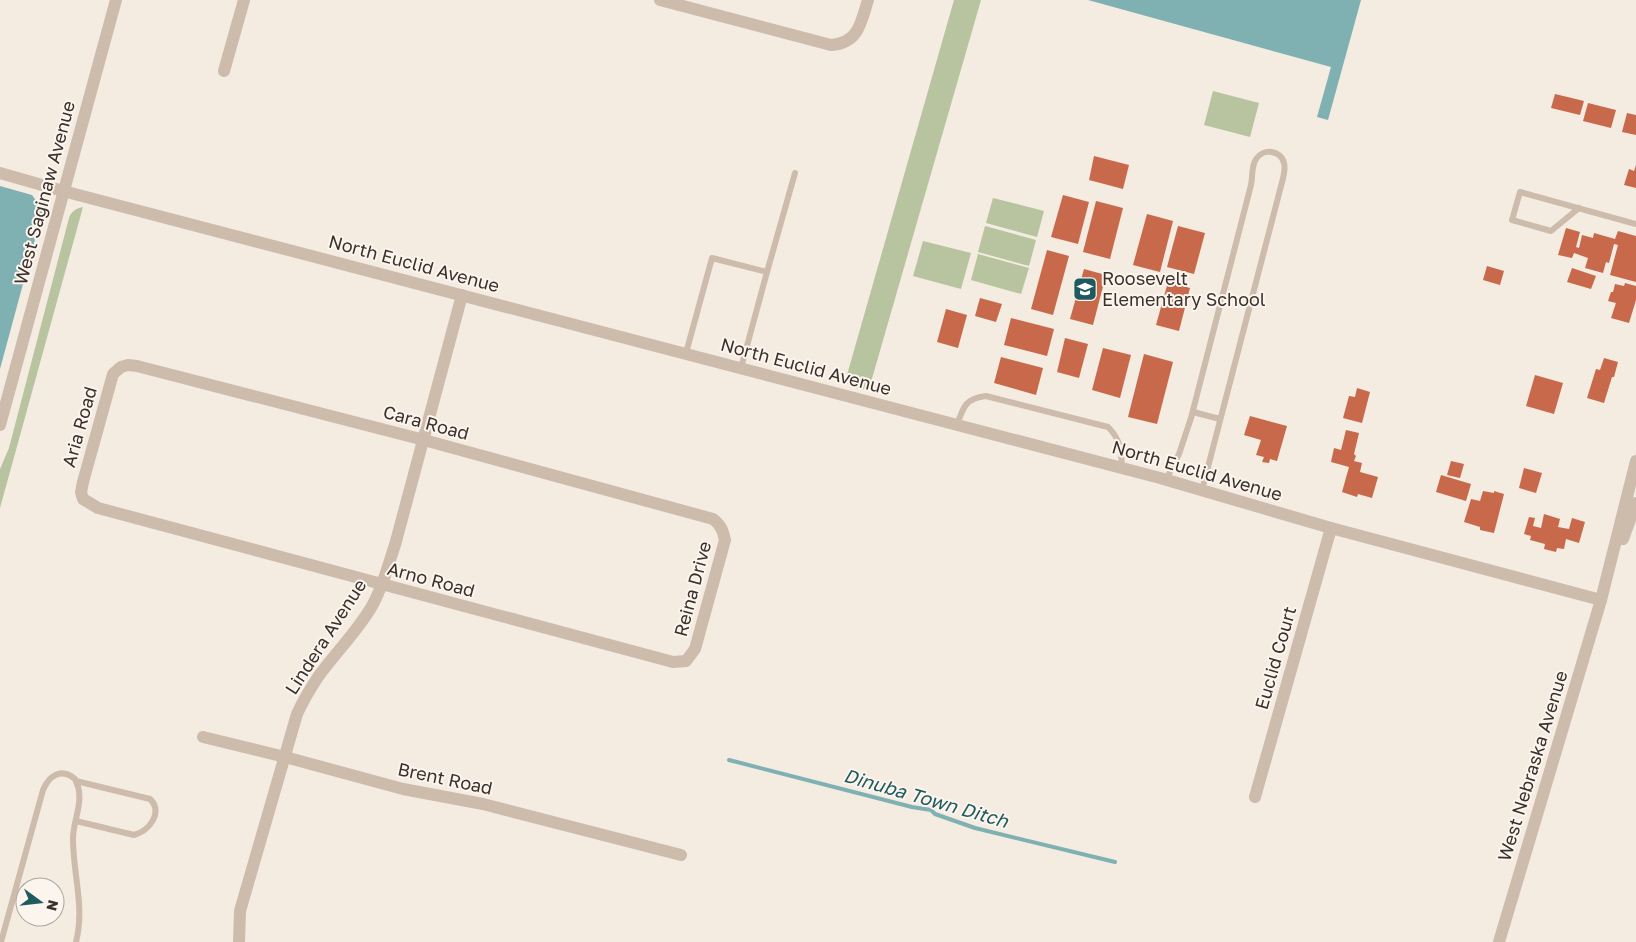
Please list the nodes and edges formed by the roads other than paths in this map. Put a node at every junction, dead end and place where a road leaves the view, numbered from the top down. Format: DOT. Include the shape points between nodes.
graph roads {
  1 [pos="116,0"];
  2 [pos="244,0"];
  3 [pos="660,0"];
  4 [pos="868,0"];
  5 [pos="224,71"];
  6 [pos="0,173"];
  7 [pos="795,173"];
  8 [pos="63,191"];
  9 [pos="1579,208"];
  10 [pos="1636,224"];
  11 [pos="767,272"];
  12 [pos="462,294"];
  13 [pos="686,353"];
  14 [pos="121,367"];
  15 [pos="740,368"];
  16 [pos="1193,412"];
  17 [pos="1220,419"];
  18 [pos="0,425"];
  19 [pos="957,425"];
  20 [pos="424,440"];
  21 [pos="1636,461"];
  22 [pos="1122,468"];
  23 [pos="1166,480"];
  24 [pos="1202,490"];
  25 [pos="83,499"];
  26 [pos="1636,504"];
  27 [pos="719,524"];
  28 [pos="1331,528"];
  29 [pos="382,585"];
  30 [pos="1601,600"];
  31 [pos="686,661"];
  32 [pos="203,737"];
  33 [pos="285,757"];
  34 [pos="76,781"];
  35 [pos="1254,797"];
  36 [pos="76,821"];
  37 [pos="681,855"];
  38 [pos="0,942"];
  39 [pos="76,942"];
  40 [pos="239,942"];
  41 [pos="1499,942"];
  1 -- 8 [label="street, West Saginaw Avenue"];
  2 -- 5 [label="street"];
  3 -- 4 [label="street" via="831,45 844,43 859,29"];
  6 -- 8 [label="street, North Euclid Avenue"];
  7 -- 11 [label="lane"];
  8 -- 12 [label="street, North Euclid Avenue"];
  8 -- 18 [label="street, West Saginaw Avenue"];
  9 -- 9 [label="lane" via="1520,192 1512,220 1552,231"];
  9 -- 10 [label="lane"];
  11 -- 13 [label="lane" via="712,258"];
  11 -- 15 [label="lane"];
  12 -- 13 [label="street, North Euclid Avenue"];
  12 -- 20 [label="street, Lindera Avenue"];
  13 -- 15 [label="street, North Euclid Avenue"];
  14 -- 20 [label="street, Cara Road" via="137,366"];
  14 -- 25 [label="street, Aria Road" via="113,374 110,384 83,482"];
  15 -- 19 [label="street, North Euclid Avenue"];
  16 -- 17 [label="lane"];
  16 -- 17 [label="lane" via="1254,163 1262,153 1276,153 1284,164 1281,186"];
  16 -- 23 [label="lane"];
  17 -- 24 [label="lane"];
  19 -- 22 [label="street, North Euclid Avenue"];
  19 -- 22 [label="lane" via="965,405 976,397 986,396 1108,427 1116,435 1121,448"];
  20 -- 27 [label="street, Cara Road" via="706,516"];
  20 -- 29 [label="street, Lindera Avenue"];
  21 -- 30 [label="street, West Nebraska Avenue"];
  22 -- 23 [label="street, North Euclid Avenue"];
  23 -- 24 [label="street, North Euclid Avenue"];
  24 -- 28 [label="street, North Euclid Avenue"];
  25 -- 29 [label="street, Arno Road" via="98,508"];
  26 -- 30 [label="street, West Nebraska Avenue"];
  27 -- 31 [label="street, Reina Drive" via="724,540 695,649"];
  28 -- 30 [label="street, North Euclid Avenue"];
  28 -- 35 [label="street, Euclid Court"];
  29 -- 31 [label="street, Arno Road" via="673,662"];
  29 -- 33 [label="street, Lindera Avenue" via="362,621 307,694 297,714"];
  30 -- 41 [label="street, West Nebraska Avenue"];
  32 -- 33 [label="street, Brent Road"];
  33 -- 37 [label="street, Brent Road" via="403,789 483,804"];
  33 -- 40 [label="street, Lindera Avenue" via="240,912"];
  34 -- 36 [label="lane" via="80,796"];
  34 -- 36 [label="lane" via="150,799 157,811 141,833 134,835"];
  34 -- 38 [label="lane" via="66,774 52,776 47,781"];
  36 -- 39 [label="lane" via="73,837 80,925"];
}
